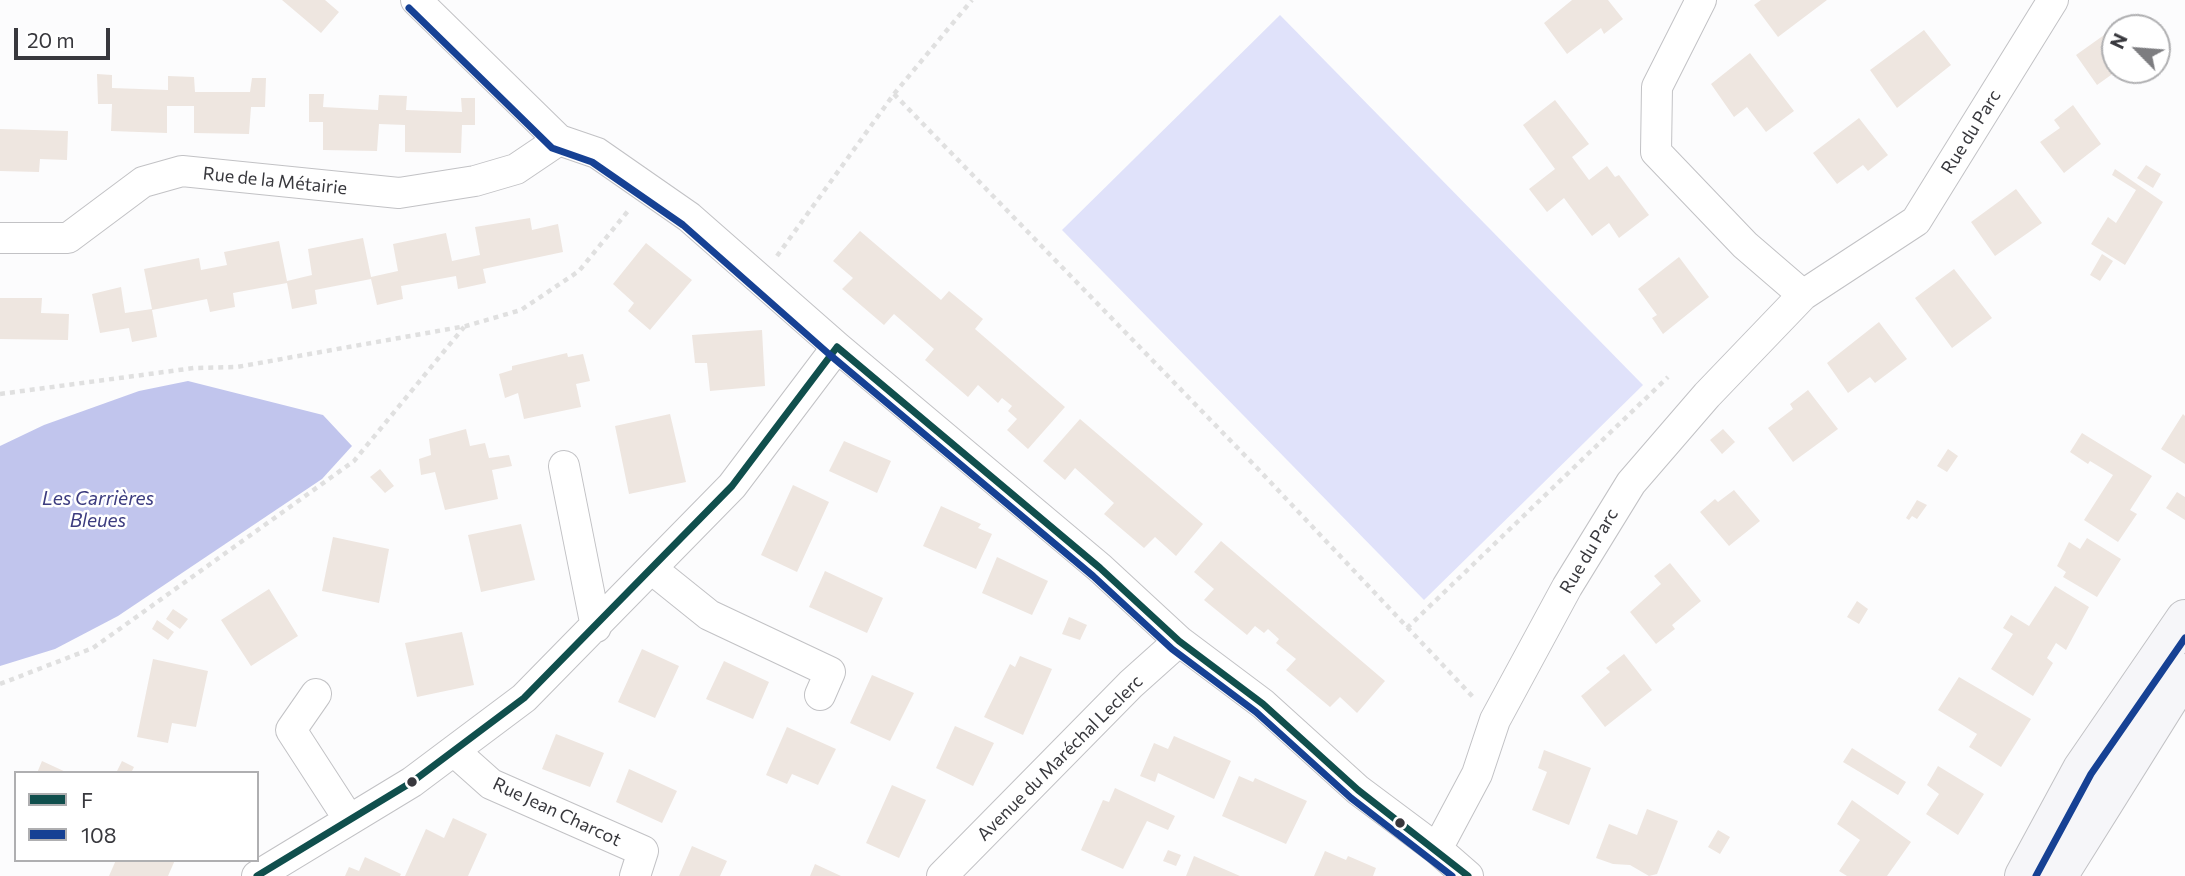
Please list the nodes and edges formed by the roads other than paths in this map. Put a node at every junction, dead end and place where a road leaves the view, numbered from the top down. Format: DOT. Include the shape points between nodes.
graph roads {
  1 [pos="416,0"];
  2 [pos="1701,0"];
  3 [pos="2053,0"];
  4 [pos="559,140"];
  5 [pos="0,238"];
  6 [pos="1803,295"];
  7 [pos="837,347"];
  8 [pos="564,466"];
  9 [pos="653,570"];
  10 [pos="2185,619"];
  11 [pos="596,627"];
  12 [pos="1179,641"];
  13 [pos="2185,673"];
  14 [pos="316,694"];
  15 [pos="820,695"];
  16 [pos="454,751"];
  17 [pos="348,818"];
  18 [pos="1437,849"];
  19 [pos="257,876"];
  20 [pos="635,876"];
  21 [pos="942,876"];
  22 [pos="1468,876"];
  23 [pos="2024,876"];
  24 [pos="2058,876"];
  1 -- 4 [label="street"];
  2 -- 6 [label="street" via="1657,87 1656,152 1745,245"];
  3 -- 6 [label="street, Rue du Parc" via="1916,220"];
  4 -- 5 [label="street, Rue de la Métairie" via="516,169 475,181 399,193 182,170 143,182 68,238"];
  4 -- 7 [label="street" via="597,153 648,186"];
  6 -- 18 [label="street, Rue du Parc" via="1631,483 1567,587 1495,720 1477,774"];
  7 -- 9 [label="street" via="732,486"];
  7 -- 12 [label="street" via="1040,516"];
  8 -- 11 [label="street"];
  9 -- 11 [label="street"];
  9 -- 15 [label="street" via="709,615 830,672"];
  10 -- 23 [label="main road" via="2082,769"];
  11 -- 16 [label="street" via="524,698"];
  12 -- 18 [label="street" via="1263,704 1358,790"];
  12 -- 21 [label="street, Avenue du Maréchal Leclerc"];
  13 -- 24 [label="main road"];
  14 -- 17 [label="street" via="291,730"];
  16 -- 17 [label="street"];
  16 -- 20 [label="street, Rue Jean Charcot" via="491,784 643,851"];
  17 -- 19 [label="street"];
  18 -- 22 [label="street"];
}
